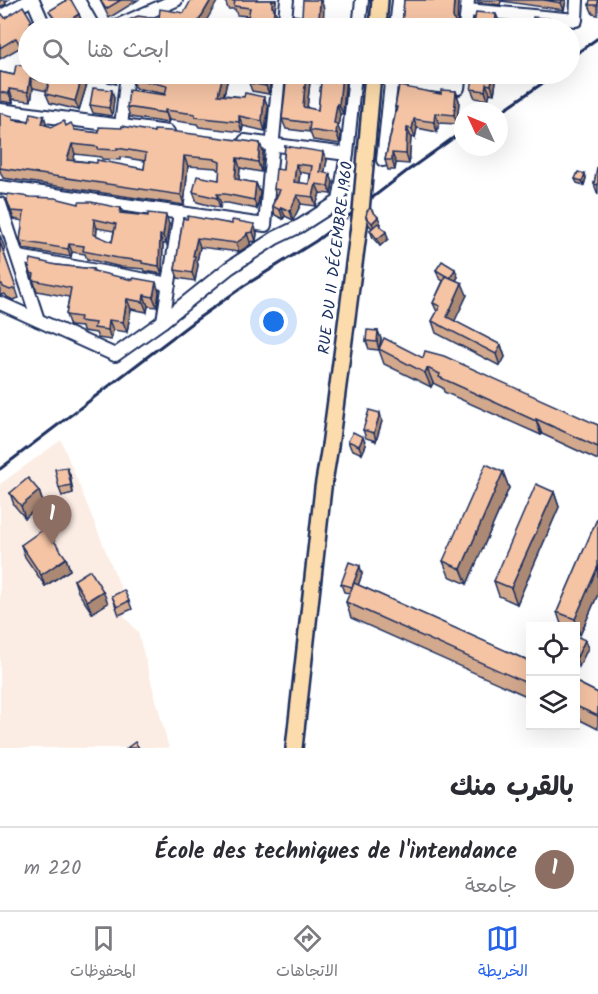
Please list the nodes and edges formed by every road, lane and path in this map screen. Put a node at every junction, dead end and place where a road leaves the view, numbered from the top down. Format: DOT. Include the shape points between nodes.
graph roads {
  1 [pos="31,0"];
  2 [pos="78,0"];
  3 [pos="176,0"];
  4 [pos="287,0"];
  5 [pos="362,0"];
  6 [pos="399,0"];
  7 [pos="577,0"];
  8 [pos="468,5"];
  9 [pos="0,17"];
  10 [pos="40,18"];
  11 [pos="88,18"];
  12 [pos="135,18"];
  13 [pos="285,18"];
  14 [pos="360,18"];
  15 [pos="397,18"];
  16 [pos="562,18"];
  17 [pos="576,18"];
  18 [pos="126,84"];
  19 [pos="278,84"];
  20 [pos="354,84"];
  21 [pos="373,84"];
  22 [pos="390,84"];
  23 [pos="434,84"];
  24 [pos="459,84"];
  25 [pos="0,110"];
  26 [pos="121,126"];
  27 [pos="179,133"];
  28 [pos="238,140"];
  29 [pos="273,144"];
  30 [pos="347,154"];
  31 [pos="383,160"];
  32 [pos="0,187"];
  33 [pos="0,204"];
  34 [pos="180,213"];
  35 [pos="19,257"];
  36 [pos="169,284"];
  37 [pos="0,303"];
  38 [pos="38,320"];
  39 [pos="163,321"];
  40 [pos="330,446"];
  41 [pos="294,748"];
  42 [pos="300,748"];
  1 -- 9 [label="street"];
  1 -- 10 [label="street"];
  2 -- 11 [label="street"];
  3 -- 12 [label="street"];
  4 -- 13 [label="street"];
  5 -- 14 [label="street"];
  6 -- 15 [label="street"];
  7 -- 17 [label="street"];
  8 -- 16 [label="street"];
  18 -- 26 [label="street"];
  19 -- 29 [label="street"];
  20 -- 30 [label="street"];
  21 -- 40 [label="main road, RUE DU 11 DÉCEMBRE 1960, bridge" via="361,211"];
  22 -- 31 [label="street"];
  23 -- 24 [label="street" via="458,88"];
  25 -- 26 [label="street"];
  26 -- 27 [label="street"];
  28 -- 29 [label="street"];
  29 -- 30 [label="street"];
  29 -- 34 [label="street" via="265,225"];
  30 -- 39 [label="street" via="339,201 228,268"];
  32 -- 34 [label="street"];
  33 -- 35 [label="street"];
  34 -- 36 [label="street"];
  35 -- 36 [label="street"];
  35 -- 38 [label="street"];
  36 -- 39 [label="street"];
  37 -- 38 [label="street"];
  38 -- 39 [label="street" via="115,355"];
  40 -- 41 [label="main road, RUE DU 11 DÉCEMBRE 1960"];
  40 -- 42 [label="main road, RUE DU 11 DÉCEMBRE 1960" via="331,488"];
}
